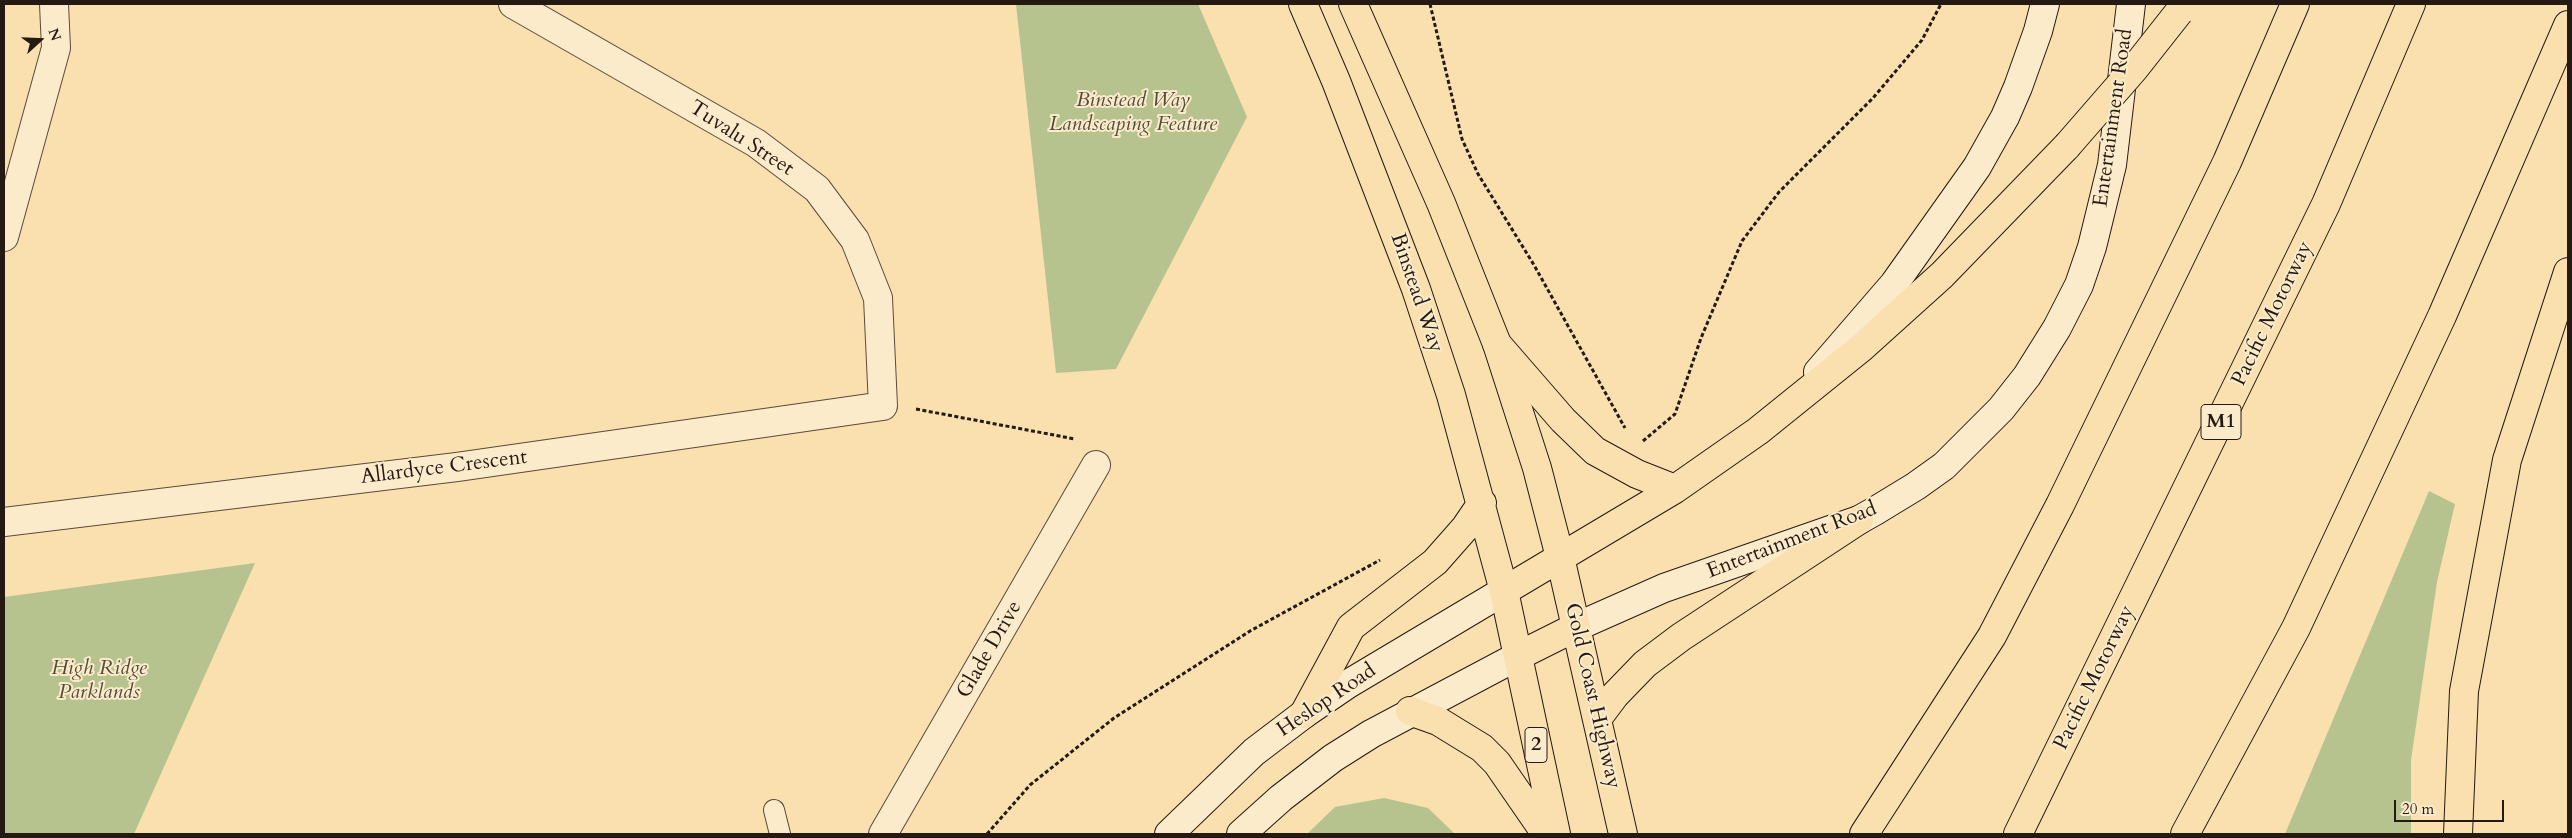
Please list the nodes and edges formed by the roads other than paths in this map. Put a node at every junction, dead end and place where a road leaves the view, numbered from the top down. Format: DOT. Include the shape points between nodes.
graph roads {
  1 [pos="54,4"];
  2 [pos="513,4"];
  3 [pos="1303,4"];
  4 [pos="1353,4"];
  5 [pos="2045,4"];
  6 [pos="2131,4"];
  7 [pos="2295,4"];
  8 [pos="2412,4"];
  9 [pos="2182,8"];
  10 [pos="2568,25"];
  11 [pos="4,237"];
  12 [pos="2568,272"];
  13 [pos="1497,344"];
  14 [pos="883,406"];
  15 [pos="1758,431"];
  16 [pos="1096,465"];
  17 [pos="1675,489"];
  18 [pos="1482,503"];
  19 [pos="1859,520"];
  20 [pos="4,522"];
  21 [pos="1560,557"];
  22 [pos="1504,592"];
  23 [pos="1576,627"];
  24 [pos="1520,655"];
  25 [pos="1410,711"];
  26 [pos="1304,714"];
  27 [pos="1597,719"];
  28 [pos="774,810"];
  29 [pos="780,834"];
  30 [pos="883,834"];
  31 [pos="1169,834"];
  32 [pos="1241,834"];
  33 [pos="1546,834"];
  34 [pos="1556,834"];
  35 [pos="1623,834"];
  36 [pos="1864,834"];
  37 [pos="2018,834"];
  38 [pos="2185,834"];
  39 [pos="2458,834"];
  1 -- 11 [label="street" via="56,48"];
  2 -- 14 [label="street, Tuvalu Street" via="756,143 817,189 855,240 878,298"];
  3 -- 18 [label="main road, Binstead Way" via="1354,125 1416,289"];
  4 -- 13 [label="main road" via="1441,203"];
  5 -- 15 [label="street" via="2018,86 1977,167 1915,256 1862,322 1805,386"];
  6 -- 19 [label="street, Entertainment Road" via="2112,165 2104,203 2079,285 2057,328 2027,376 1972,440 1916,486"];
  7 -- 36 [label="main road" via="2228,162 2056,513 1992,636"];
  8 -- 37 [label="main road, Pacific Motorway / M1" via="2322,213"];
  9 -- 15 [label="main road, bridge" via="2067,146 1942,275 1861,348"];
  10 -- 38 [label="main road" via="2442,316 2296,628"];
  12 -- 39 [label="main road" via="2507,460 2464,691"];
  13 -- 17 [label="main road" via="1563,420 1595,451 1614,463"];
  13 -- 21 [label="main road" via="1537,468"];
  14 -- 20 [label="street, Allardyce Crescent" via="457,467"];
  15 -- 17 [label="main road"];
  16 -- 30 [label="street, Glade Drive"];
  17 -- 21 [label="main road"];
  18 -- 22 [label="main road, Binstead Way"];
  18 -- 26 [label="main road" via="1435,562 1351,628"];
  19 -- 23 [label="street, Entertainment Road" via="1664,588"];
  19 -- 27 [label="main road" via="1645,664"];
  21 -- 22 [label="main road"];
  21 -- 23 [label="main road, Gold Coast Highway"];
  22 -- 24 [label="main road, 2"];
  22 -- 26 [label="street, Heslop Road" via="1348,684"];
  23 -- 24 [label="main road, Entertainment Road"];
  23 -- 27 [label="main road, Gold Coast Highway"];
  24 -- 25 [label="street"];
  24 -- 34 [label="main road, 2"];
  25 -- 32 [label="street" via="1333,758"];
  25 -- 33 [label="main road" via="1438,721 1482,748"];
  26 -- 31 [label="street, Heslop Road" via="1254,752"];
  27 -- 35 [label="main road, Gold Coast Highway"];
  28 -- 29 [label="lane"];
}
